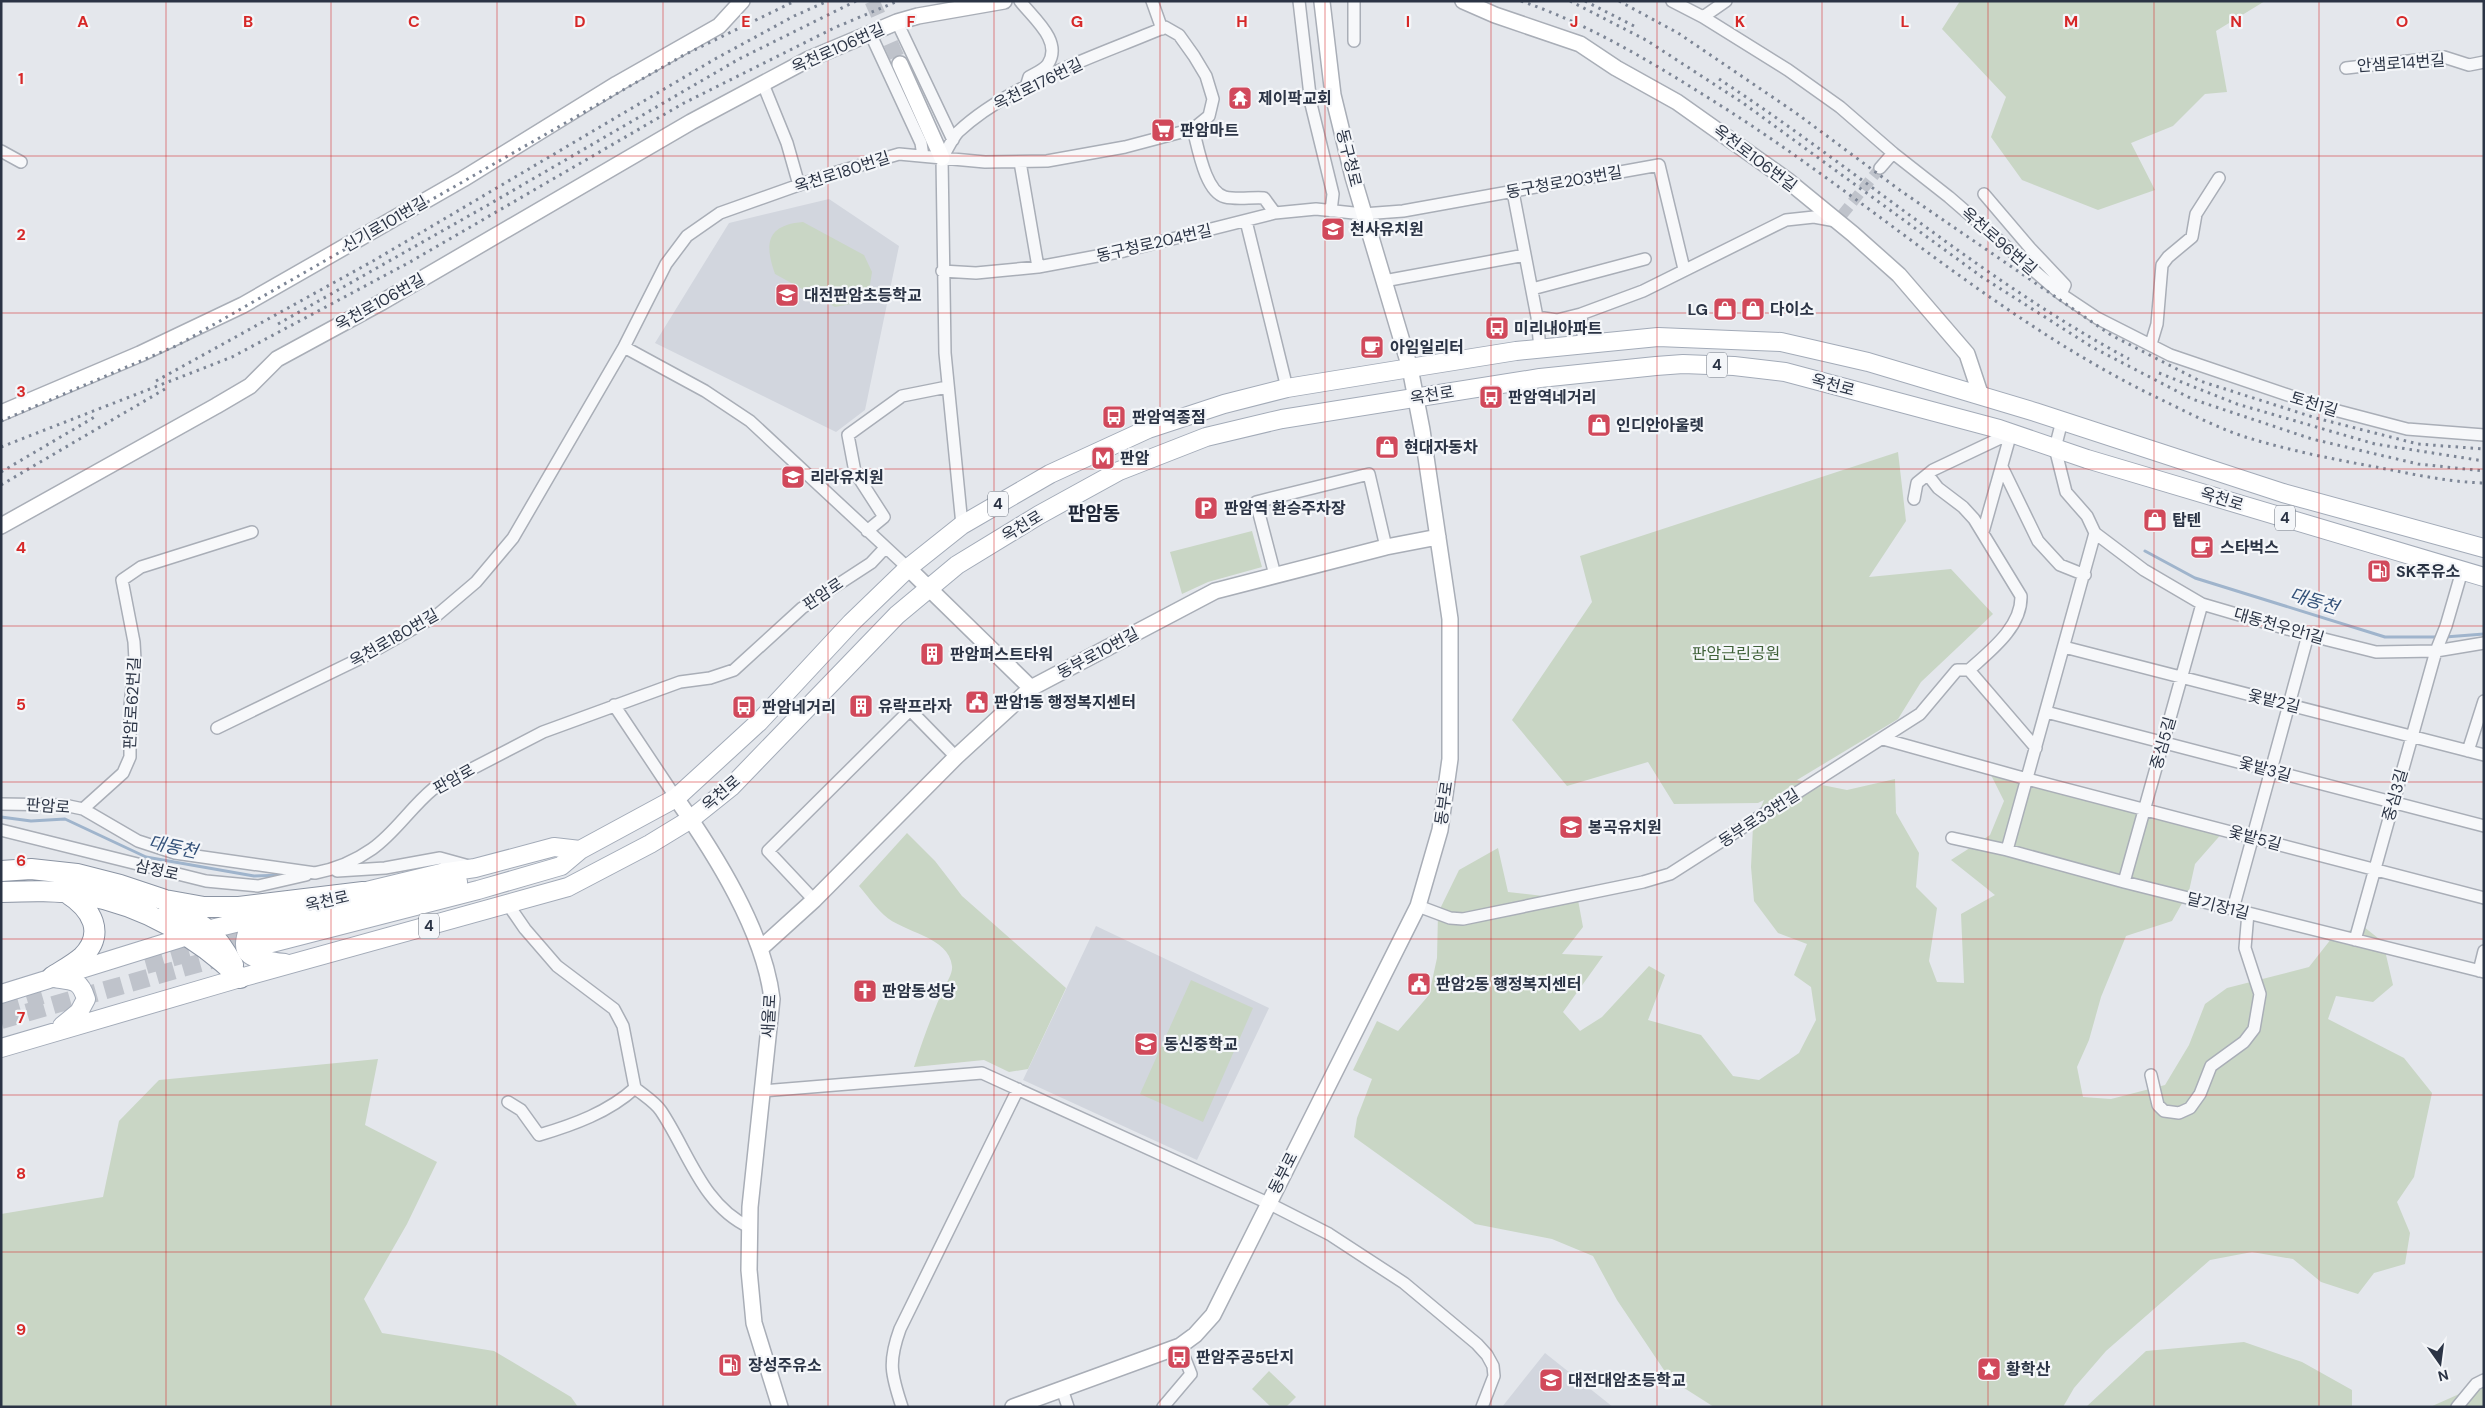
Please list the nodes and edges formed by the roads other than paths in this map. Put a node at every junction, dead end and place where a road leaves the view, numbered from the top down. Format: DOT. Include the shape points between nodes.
graph roads {
  1 [pos="742,1"];
  2 [pos="1004,1"];
  3 [pos="1020,1"];
  4 [pos="1152,1"];
  5 [pos="1299,1"];
  6 [pos="1354,1"];
  7 [pos="1463,1"];
  8 [pos="1672,1"];
  9 [pos="1726,1"];
  10 [pos="1322,2"];
  11 [pos="1703,17"];
  12 [pos="897,22"];
  13 [pos="1162,28"];
  14 [pos="870,33"];
  15 [pos="1354,41"];
  16 [pos="2484,62"];
  17 [pos="900,64"];
  18 [pos="2346,68"];
  19 [pos="763,84"];
  20 [pos="1026,87"];
  21 [pos="1193,129"];
  22 [pos="953,140"];
  23 [pos="1,151"];
  24 [pos="1893,152"];
  25 [pos="923,156"];
  26 [pos="942,158"];
  27 [pos="21,162"];
  28 [pos="1020,162"];
  29 [pos="1880,168"];
  30 [pos="2219,178"];
  31 [pos="799,185"];
  32 [pos="1513,192"];
  33 [pos="1984,194"];
  34 [pos="1331,211"];
  35 [pos="1275,213"];
  36 [pos="1364,214"];
  37 [pos="1840,218"];
  38 [pos="1246,221"];
  39 [pos="1525,255"];
  40 [pos="1645,260"];
  41 [pos="1038,267"];
  42 [pos="1684,269"];
  43 [pos="942,271"];
  44 [pos="1384,281"];
  45 [pos="1532,289"];
  46 [pos="2061,294"];
  47 [pos="1581,314"];
  48 [pos="1538,317"];
  49 [pos="1584,344"];
  50 [pos="2151,344"];
  51 [pos="624,347"];
  52 [pos="1540,349"];
  53 [pos="1410,368"];
  54 [pos="948,387"];
  55 [pos="1287,388"];
  56 [pos="1981,396"];
  57 [pos="1416,397"];
  58 [pos="3,412"];
  59 [pos="2062,421"];
  60 [pos="2011,433"];
  61 [pos="2484,434"];
  62 [pos="2055,448"];
  63 [pos="2002,467"];
  64 [pos="1928,475"];
  65 [pos="1914,499"];
  66 [pos="962,525"];
  67 [pos="1,526"];
  68 [pos="867,530"];
  69 [pos="252,532"];
  70 [pos="1983,532"];
  71 [pos="2095,533"];
  72 [pos="1438,537"];
  73 [pos="1386,547"];
  74 [pos="885,548"];
  75 [pos="2484,548"];
  76 [pos="908,568"];
  77 [pos="2462,571"];
  78 [pos="1275,574"];
  79 [pos="2085,575"];
  80 [pos="2484,577"];
  81 [pos="927,588"];
  82 [pos="2202,604"];
  83 [pos="2308,635"];
  84 [pos="2484,643"];
  85 [pos="2064,647"];
  86 [pos="2436,651"];
  87 [pos="1969,670"];
  88 [pos="2182,677"];
  89 [pos="1031,688"];
  90 [pos="2484,701"];
  91 [pos="614,705"];
  92 [pos="2289,705"];
  93 [pos="2046,712"];
  94 [pos="217,728"];
  95 [pos="2412,737"];
  96 [pos="1883,739"];
  97 [pos="2163,742"];
  98 [pos="2036,748"];
  99 [pos="2468,751"];
  100 [pos="2484,755"];
  101 [pos="956,757"];
  102 [pos="2271,770"];
  103 [pos="2027,779"];
  104 [pos="676,798"];
  105 [pos="2393,802"];
  106 [pos="1,804"];
  107 [pos="83,809"];
  108 [pos="2144,810"];
  109 [pos="691,819"];
  110 [pos="2484,826"];
  111 [pos="1,830"];
  112 [pos="1952,838"];
  113 [pos="2253,838"];
  114 [pos="580,850"];
  115 [pos="2007,850"];
  116 [pos="476,868"];
  117 [pos="2374,870"];
  118 [pos="1,871"];
  119 [pos="320,872"];
  120 [pos="2124,882"];
  121 [pos="120,885"];
  122 [pos="1,892"];
  123 [pos="363,892"];
  124 [pos="67,893"];
  125 [pos="2484,898"];
  126 [pos="814,900"];
  127 [pos="507,903"];
  128 [pos="1418,906"];
  129 [pos="2233,909"];
  130 [pos="2248,913"];
  131 [pos="208,930"];
  132 [pos="257,932"];
  133 [pos="187,936"];
  134 [pos="2355,940"];
  135 [pos="760,948"];
  136 [pos="2484,951"];
  137 [pos="293,964"];
  138 [pos="2482,971"];
  139 [pos="52,977"];
  140 [pos="240,978"];
  141 [pos="1,994"];
  142 [pos="58,1030"];
  143 [pos="1,1048"];
  144 [pos="2151,1075"];
  145 [pos="635,1088"];
  146 [pos="1018,1089"];
  147 [pos="762,1091"];
  148 [pos="508,1102"];
  149 [pos="1268,1203"];
  150 [pos="749,1227"];
  151 [pos="1180,1346"];
  152 [pos="2484,1380"];
  153 [pos="1062,1389"];
  154 [pos="780,1407"];
  155 [pos="902,1407"];
  156 [pos="1013,1407"];
  157 [pos="1068,1407"];
  158 [pos="1163,1407"];
  159 [pos="1482,1407"];
  160 [pos="2457,1407"];
  1 -- 58 [label="street, 신기로101번길" via="719,26 705,35 260,296 140,354"];
  2 -- 12 [label="street, 옥천로106번길"];
  3 -- 20 [label="street" via="1052,44 1047,66 1028,77"];
  4 -- 13 [label="street"];
  5 -- 34 [label="street" via="1311,104 1333,194"];
  6 -- 15 [label="street"];
  7 -- 37 [label="street, 옥천로106번길" via="1580,44 1677,102"];
  8 -- 11 [label="street, 옥천로96번길"];
  9 -- 11 [label="street"];
  10 -- 36 [label="street, 동구청로" via="1333,94"];
  11 -- 24 [label="street, 옥천로96번길" via="1788,70 1840,107"];
  12 -- 14 [label="street, 옥천로106번길"];
  12 -- 22 [label="street"];
  13 -- 20 [label="street, 옥천로176번길"];
  13 -- 21 [label="street" via="1179,35 1206,76 1213,98 1210,116"];
  14 -- 19 [label="street, 옥천로106번길" via="809,59"];
  14 -- 25 [label="street" via="921,143"];
  16 -- 18 [label="street, 안샘로14번길" via="2469,65 2444,57"];
  17 -- 26 [label="street"];
  19 -- 31 [label="street" via="787,143"];
  19 -- 67 [label="street, 옥천로106번길" via="277,359 250,386"];
  20 -- 22 [label="street, 옥천로176번길" via="982,113"];
  21 -- 28 [label="street, 옥천로180번길" via="1115,149 1047,161"];
  21 -- 35 [label="street" via="1212,189 1224,197 1264,198"];
  22 -- 26 [label="street, 옥천로176번길"];
  23 -- 27 [label="street"];
  24 -- 29 [label="street"];
  24 -- 46 [label="street, 옥천로96번길"];
  25 -- 26 [label="street, 옥천로180번길"];
  25 -- 31 [label="street, 옥천로180번길" via="899,154"];
  26 -- 28 [label="street, 옥천로180번길"];
  26 -- 43 [label="street"];
  28 -- 41 [label="street"];
  30 -- 50 [label="street" via="2196,214 2192,237 2162,265 2157,324"];
  31 -- 51 [label="street, 옥천로180번길" via="720,213 687,236 666,264"];
  32 -- 36 [label="street, 동구청로203번길" via="1403,211"];
  32 -- 39 [label="street"];
  32 -- 42 [label="street, 동구청로203번길" via="1659,165"];
  33 -- 46 [label="street" via="2065,285"];
  34 -- 35 [label="street, 동구청로204번길" via="1316,209"];
  34 -- 36 [label="street, 동구청로204번길"];
  35 -- 38 [label="street, 동구청로204번길"];
  36 -- 44 [label="street, 동구청로"];
  37 -- 42 [label="street" via="1786,220"];
  37 -- 56 [label="street, 옥천로106번길" via="1899,275 1945,326 1967,354"];
  38 -- 41 [label="street, 동구청로204번길" via="1124,251"];
  38 -- 55 [label="street"];
  39 -- 44 [label="street"];
  39 -- 45 [label="street"];
  40 -- 45 [label="street"];
  41 -- 43 [label="street, 동구청로204번길" via="976,273"];
  42 -- 47 [label="street" via="1643,291"];
  43 -- 54 [label="street"];
  44 -- 53 [label="street, 동구청로"];
  45 -- 48 [label="street"];
  46 -- 50 [label="street, 옥천로96번길" via="2097,318"];
  47 -- 48 [label="street" via="1557,320"];
  47 -- 49 [label="street"];
  48 -- 52 [label="street"];
  49 -- 52 [label="main road, 옥천로 / 4"];
  49 -- 56 [label="main road, 옥천로 / 4" via="1658,337 1781,342 1868,362"];
  50 -- 61 [label="street, 토천1길" via="2170,355 2220,373 2377,422 2407,429"];
  51 -- 68 [label="street" via="705,391 750,420"];
  51 -- 94 [label="street, 옥천로180번길" via="513,538 476,582 436,616 364,657"];
  52 -- 53 [label="main road, 옥천로 / 4"];
  53 -- 55 [label="main road, 옥천로 / 4"];
  53 -- 57 [label="street, 동부로"];
  54 -- 66 [label="street"];
  54 -- 68 [label="street" via="902,396 848,435 855,472 884,517"];
  55 -- 66 [label="main road, 옥천로 / 4" via="1148,429 1050,474"];
  56 -- 59 [label="main road, 옥천로 / 4"];
  57 -- 60 [label="main road, 옥천로 / 4" via="1540,378 1646,367 1683,364 1734,366 1785,372"];
  57 -- 72 [label="street, 동부로"];
  57 -- 81 [label="main road, 옥천로 / 4" via="1282,419 1206,437 1119,472 1039,515 957,565"];
  59 -- 62 [label="street"];
  59 -- 75 [label="main road, 옥천로 / 4" via="2283,493"];
  60 -- 62 [label="main road, 옥천로 / 4"];
  60 -- 63 [label="street"];
  60 -- 64 [label="street" via="1932,470"];
  62 -- 71 [label="street" via="2066,492 2087,516"];
  62 -- 77 [label="main road, 옥천로 / 4"];
  63 -- 70 [label="street"];
  63 -- 79 [label="street" via="2038,541 2060,565"];
  64 -- 65 [label="street" via="1917,483"];
  64 -- 70 [label="street, 동부로33번길" via="1938,488 1963,507"];
  66 -- 76 [label="main road, 옥천로 / 4"];
  68 -- 74 [label="street"];
  69 -- 107 [label="street, 판암로62번길" via="140,567 122,580 136,660 130,706 130,757 123,773"];
  70 -- 87 [label="street, 동부로33번길" via="2018,589 2021,605 2005,636"];
  71 -- 79 [label="street"];
  71 -- 82 [label="street, 대동천우안1길" via="2144,570"];
  72 -- 73 [label="street, 동부로10번길"];
  72 -- 128 [label="street, 동부로" via="1450,619 1450,759 1440,830"];
  73 -- 78 [label="street, 동부로10번길"];
  73 -- 78 [label="street" via="1369,474 1256,502"];
  74 -- 76 [label="street"];
  74 -- 91 [label="street, 판암로" via="871,562 802,608 734,670 710,678 680,682"];
  76 -- 81 [label="street"];
  76 -- 104 [label="main road, 옥천로 / 4" via="851,623 759,722"];
  77 -- 80 [label="main road, 옥천로 / 4"];
  77 -- 86 [label="street, 중심3길"];
  78 -- 89 [label="street, 동부로10번길" via="1215,591"];
  79 -- 85 [label="street"];
  81 -- 89 [label="street"];
  81 -- 109 [label="main road, 옥천로 / 4" via="730,786"];
  82 -- 83 [label="street, 대동천우안1길"];
  82 -- 88 [label="street, 중심5길"];
  83 -- 86 [label="street, 대동천우안1길" via="2376,652"];
  83 -- 92 [label="street"];
  84 -- 86 [label="street, 대동천우안1길"];
  85 -- 88 [label="street, 옻밭2길"];
  85 -- 93 [label="street"];
  86 -- 95 [label="street, 중심3길"];
  87 -- 96 [label="street, 동부로33번길" via="1957,670 1920,714"];
  87 -- 98 [label="street"];
  88 -- 92 [label="street, 옻밭2길"];
  88 -- 97 [label="street, 중심5길"];
  89 -- 101 [label="street, 동부로10번길"];
  90 -- 99 [label="street"];
  91 -- 104 [label="street, 옥천로"];
  91 -- 119 [label="street, 판암로" via="543,732 433,789 374,848 348,863"];
  92 -- 95 [label="street, 옻밭2길"];
  92 -- 102 [label="street"];
  93 -- 97 [label="street, 옻밭3길"];
  93 -- 98 [label="street"];
  95 -- 99 [label="street, 옻밭2길"];
  95 -- 105 [label="street, 중심3길"];
  96 -- 103 [label="street, 옻밭5길"];
  96 -- 128 [label="street, 동부로33번길" via="1670,874 1463,919 1450,918"];
  97 -- 102 [label="street, 옻밭3길"];
  97 -- 108 [label="street, 중심5길"];
  98 -- 103 [label="street"];
  99 -- 100 [label="street, 옻밭2길"];
  101 -- 126 [label="street, 동부로10번길"];
  101 -- 126 [label="street" via="910,710 768,851"];
  102 -- 105 [label="street, 옻밭3길"];
  102 -- 113 [label="street"];
  103 -- 108 [label="street, 옻밭5길"];
  103 -- 115 [label="street"];
  104 -- 109 [label="street, 새울로"];
  104 -- 114 [label="main road, 옥천로 / 4"];
  105 -- 110 [label="street, 옻밭3길"];
  105 -- 117 [label="street, 중심3길"];
  106 -- 107 [label="street, 판암로" via="64,805"];
  107 -- 119 [label="street, 판암로" via="138,842 175,853"];
  108 -- 113 [label="street, 옻밭5길"];
  108 -- 120 [label="street, 중심5길"];
  109 -- 127 [label="main road, 옥천로 / 4" via="568,887"];
  109 -- 135 [label="street, 새울로" via="736,895"];
  111 -- 119 [label="street, 삼정로" via="206,881 258,886"];
  112 -- 115 [label="street, 달기장1길"];
  113 -- 117 [label="street, 옻밭5길"];
  113 -- 129 [label="street"];
  114 -- 116 [label="main road, 옥천로" via="554,847"];
  114 -- 132 [label="main road"];
  115 -- 120 [label="street, 달기장1길"];
  116 -- 119 [label="street, 삼정로" via="440,858 385,868"];
  116 -- 123 [label="main road, 옥천로"];
  117 -- 125 [label="street, 옻밭5길"];
  117 -- 134 [label="street, 중심3길"];
  118 -- 121 [label="highway" via="57,871"];
  120 -- 129 [label="street, 달기장1길"];
  121 -- 123 [label="highway" via="165,900 218,908"];
  121 -- 131 [label="highway"];
  122 -- 124 [label="highway"];
  123 -- 132 [label="main road, 옥천로"];
  124 -- 133 [label="highway" via="121,906 161,921"];
  124 -- 139 [label="highway" via="86,907 92,919 94,936 81,958"];
  126 -- 135 [label="street, 동부로10번길"];
  127 -- 137 [label="main road, 옥천로 / 4"];
  127 -- 145 [label="street" via="524,929 557,966 614,1009 623,1026"];
  128 -- 149 [label="street, 동부로"];
  129 -- 130 [label="street, 달기장1길"];
  130 -- 134 [label="street, 달기장1길"];
  130 -- 144 [label="street" via="2245,948 2260,994 2254,1029 2244,1042 2211,1066 2200,1094 2190,1108 2180,1113 2164,1111 2158,1105"];
  131 -- 132 [label="main road, 옥천로"];
  131 -- 133 [label="main road, 옥천로"];
  131 -- 140 [label="highway" via="217,938"];
  132 -- 137 [label="main road" via="244,939 252,957"];
  133 -- 139 [label="main road, 옥천로"];
  133 -- 140 [label="highway"];
  134 -- 138 [label="street, 달기장1길"];
  135 -- 147 [label="street, 새울로" via="769,974 772,999"];
  136 -- 138 [label="street"];
  137 -- 140 [label="main road, 옥천로 / 4"];
  139 -- 141 [label="main road, 옥천로"];
  139 -- 142 [label="main road" via="78,983 86,999 79,1012"];
  140 -- 142 [label="main road, 옥천로 / 4"];
  142 -- 143 [label="main road, 옥천로 / 4"];
  145 -- 148 [label="street" via="622,1100 569,1126 540,1135 521,1110"];
  145 -- 150 [label="street" via="660,1110 705,1188 736,1220"];
  146 -- 147 [label="street, 동부로" via="982,1073"];
  146 -- 149 [label="street, 동부로"];
  146 -- 155 [label="street" via="900,1329 891,1354 893,1380"];
  147 -- 150 [label="street, 새울로"];
  149 -- 151 [label="street, 동부로" via="1214,1314 1196,1336"];
  149 -- 159 [label="street, 동부로" via="1329,1234 1404,1283 1477,1344 1488,1356 1494,1376"];
  150 -- 154 [label="street, 새울로" via="748,1270 754,1322"];
  151 -- 153 [label="street, 동부로"];
  151 -- 158 [label="street" via="1191,1374"];
  152 -- 160 [label="street" via="2476,1384"];
  153 -- 156 [label="street, 동부로"];
  153 -- 157 [label="street"];
}
